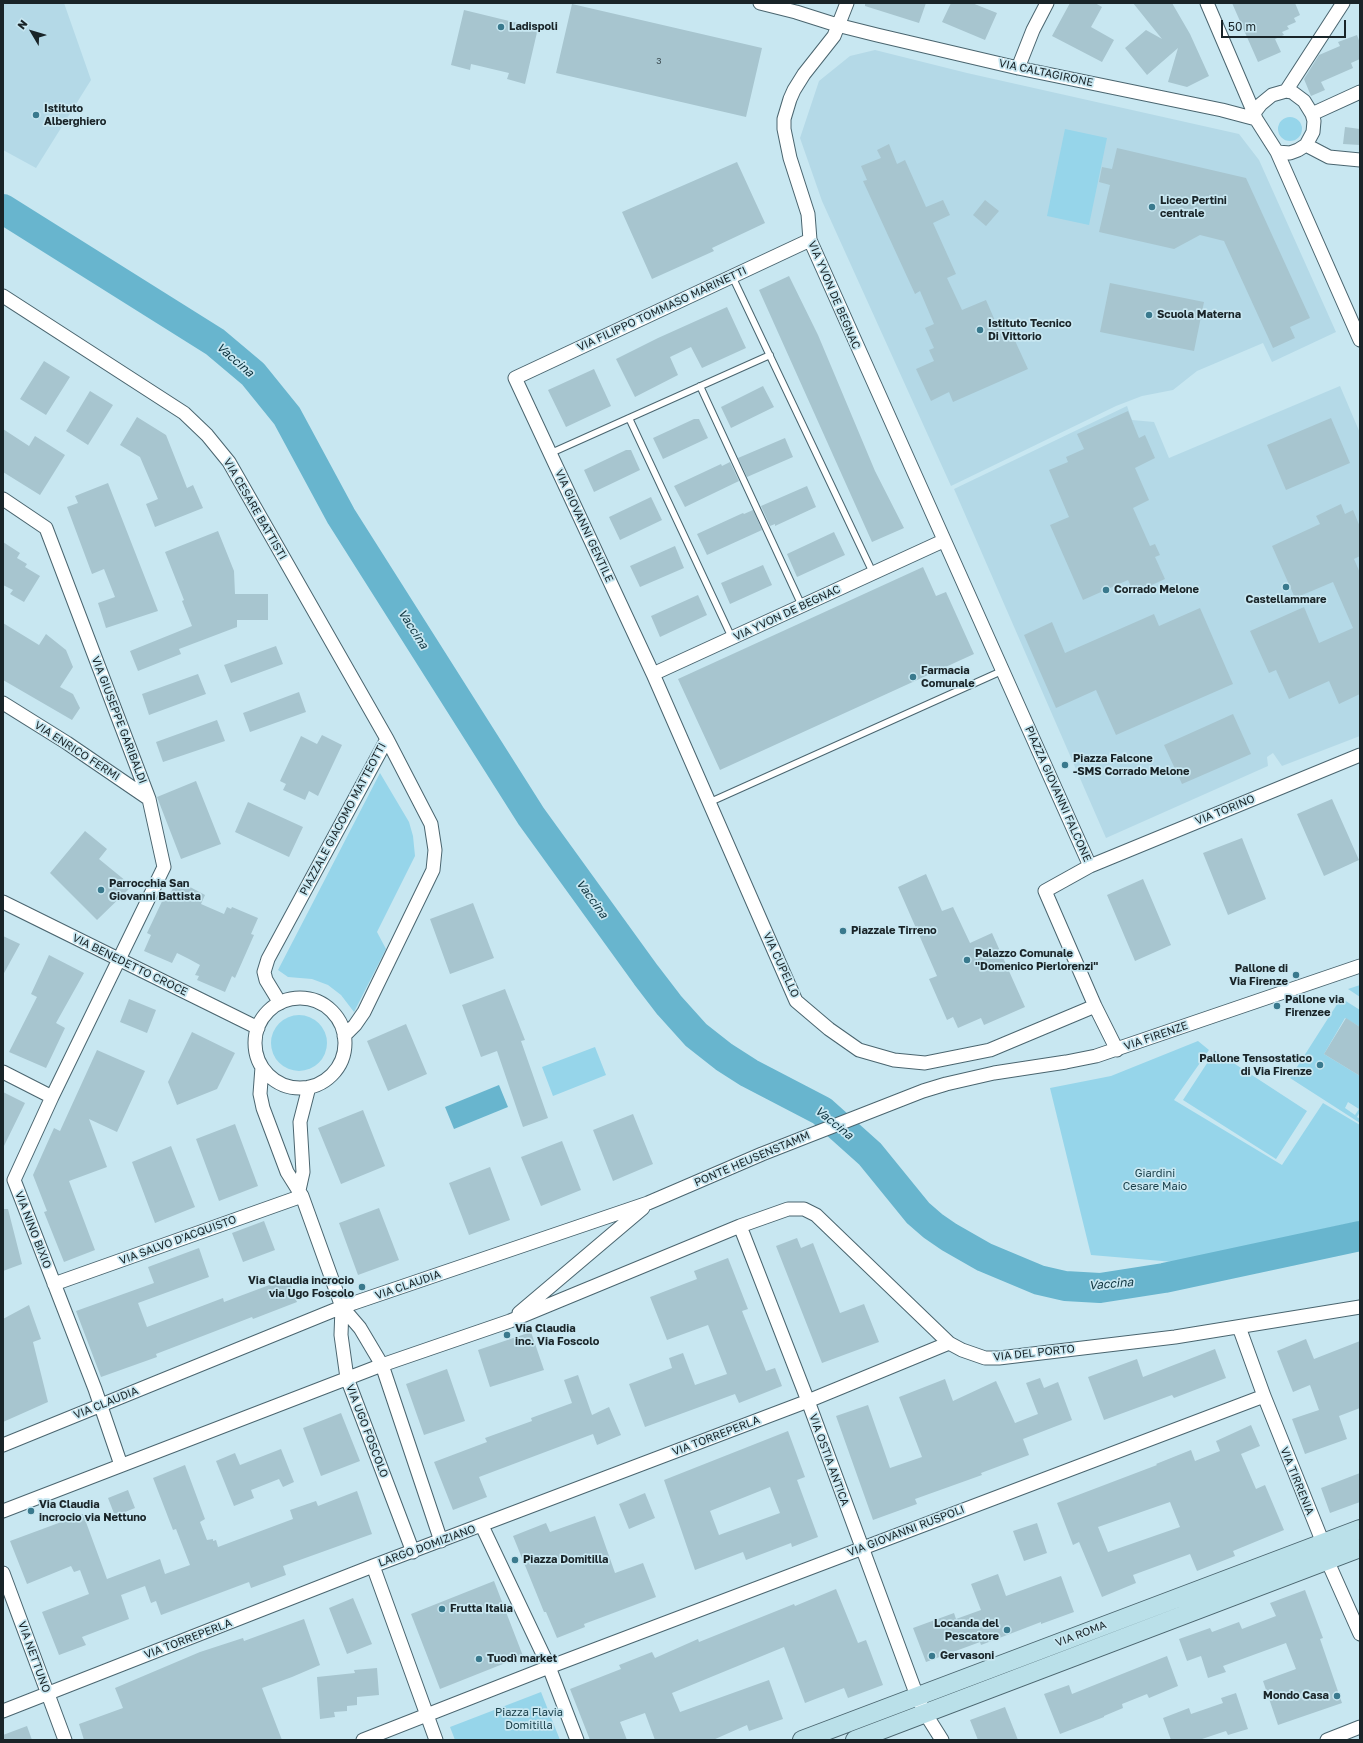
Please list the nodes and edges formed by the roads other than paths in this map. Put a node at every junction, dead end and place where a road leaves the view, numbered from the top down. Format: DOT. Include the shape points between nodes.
graph roads {
  1 [pos="760,3"];
  2 [pos="847,3"];
  3 [pos="1047,3"];
  4 [pos="1207,3"];
  5 [pos="1343,3"];
  6 [pos="837,26"];
  7 [pos="1018,68"];
  8 [pos="1286,91"];
  9 [pos="1360,92"];
  10 [pos="1312,114"];
  11 [pos="1255,116"];
  12 [pos="1306,145"];
  13 [pos="1277,152"];
  14 [pos="1360,160"];
  15 [pos="810,240"];
  16 [pos="732,276"];
  17 [pos="3,296"];
  18 [pos="1360,340"];
  19 [pos="770,355"];
  20 [pos="515,378"];
  21 [pos="700,386"];
  22 [pos="629,418"];
  23 [pos="551,454"];
  24 [pos="3,499"];
  25 [pos="943,541"];
  26 [pos="873,573"];
  27 [pos="802,606"];
  28 [pos="732,638"];
  29 [pos="1004,670"];
  30 [pos="653,674"];
  31 [pos="3,703"];
  32 [pos="387,739"];
  33 [pos="1360,755"];
  34 [pos="149,799"];
  35 [pos="708,803"];
  36 [pos="1090,866"];
  37 [pos="3,902"];
  38 [pos="120,959"];
  39 [pos="1360,966"];
  40 [pos="280,1003"];
  41 [pos="1096,1006"];
  42 [pos="258,1028"];
  43 [pos="344,1036"];
  44 [pos="1117,1050"];
  45 [pos="262,1067"];
  46 [pos="3,1072"];
  47 [pos="946,1084"];
  48 [pos="309,1086"];
  49 [pos="52,1097"];
  50 [pos="301,1193"];
  51 [pos="648,1203"];
  52 [pos="740,1226"];
  53 [pos="54,1284"];
  54 [pos="342,1307"];
  55 [pos="1360,1307"];
  56 [pos="510,1321"];
  57 [pos="1239,1327"];
  58 [pos="949,1343"];
  59 [pos="382,1365"];
  60 [pos="347,1378"];
  61 [pos="1264,1396"];
  62 [pos="808,1401"];
  63 [pos="100,1405"];
  64 [pos="3,1445"];
  65 [pos="121,1465"];
  66 [pos="3,1511"];
  67 [pos="482,1526"];
  68 [pos="1360,1528"];
  69 [pos="441,1541"];
  70 [pos="1322,1543"];
  71 [pos="861,1548"];
  72 [pos="1360,1548"];
  73 [pos="413,1552"];
  74 [pos="1327,1560"];
  75 [pos="373,1566"];
  76 [pos="3,1573"];
  77 [pos="1360,1634"];
  78 [pos="549,1667"];
  79 [pos="47,1694"];
  80 [pos="917,1696"];
  81 [pos="3,1711"];
  82 [pos="925,1713"];
  83 [pos="427,1715"];
  84 [pos="1360,1727"];
  85 [pos="65,1740"];
  86 [pos="363,1740"];
  87 [pos="436,1740"];
  88 [pos="577,1740"];
  89 [pos="802,1740"];
  90 [pos="854,1740"];
  91 [pos="942,1740"];
  92 [pos="1327,1740"];
  1 -- 6 [label="street, VIA CALTAGIRONE"];
  2 -- 6 [label="street, VIA YVON DE BEGNAC"];
  3 -- 7 [label="street"];
  4 -- 11 [label="street"];
  5 -- 8 [label="street"];
  6 -- 7 [label="street, VIA CALTAGIRONE"];
  6 -- 15 [label="street, VIA YVON DE BEGNAC" via="834,36 798,82 784,119 790,158 808,214"];
  7 -- 11 [label="street, VIA CALTAGIRONE"];
  8 -- 10 [label="street" via="1296,94 1304,101"];
  8 -- 11 [label="street" via="1267,98"];
  9 -- 10 [label="street"];
  10 -- 12 [label="street" via="1314,129"];
  11 -- 13 [label="street"];
  12 -- 13 [label="street" via="1294,152"];
  12 -- 14 [label="street" via="1329,157"];
  13 -- 18 [label="street"];
  15 -- 16 [label="street, VIA FILIPPO TOMMASO MARINETTI"];
  15 -- 25 [label="street, VIA YVON DE BEGNAC"];
  16 -- 19 [label="lane"];
  16 -- 20 [label="street, VIA FILIPPO TOMMASO MARINETTI"];
  17 -- 32 [label="street, VIA CESARE BATTISTI" via="184,413 207,435 229,462"];
  19 -- 21 [label="lane"];
  19 -- 26 [label="lane"];
  20 -- 23 [label="street, VIA GIOVANNI GENTILE"];
  21 -- 22 [label="lane"];
  21 -- 27 [label="lane"];
  22 -- 23 [label="lane"];
  22 -- 28 [label="lane"];
  23 -- 30 [label="street, VIA GIOVANNI GENTILE"];
  24 -- 34 [label="street, VIA GIUSEPPE GARIBALDI" via="46,528"];
  25 -- 26 [label="street, VIA YVON DE BEGNAC"];
  25 -- 29 [label="street, VIA YVON DE BEGNAC"];
  26 -- 27 [label="street, VIA YVON DE BEGNAC"];
  27 -- 28 [label="street, VIA YVON DE BEGNAC"];
  28 -- 30 [label="street, VIA YVON DE BEGNAC"];
  29 -- 35 [label="lane"];
  29 -- 36 [label="street, PIAZZA GIOVANNI FALCONE"];
  30 -- 35 [label="street, VIA CUPELLO"];
  31 -- 34 [label="street, VIA ENRICO FERMI"];
  32 -- 40 [label="street, PIAZZALE GIACOMO MATTEOTTI" via="268,959 264,972 266,980"];
  32 -- 43 [label="street, PIAZZALE GIACOMO MATTEOTTI" via="431,824 435,850 434,870 364,1012 356,1025"];
  33 -- 36 [label="street, VIA TORINO"];
  34 -- 38 [label="street, VIA GIUSEPPE GARIBALDI" via="164,867"];
  35 -- 41 [label="street, VIA CUPELLO" via="796,1001 859,1050 894,1060 925,1063 957,1058 990,1050"];
  36 -- 41 [label="street, PIAZZA GIOVANNI FALCONE" via="1045,891"];
  37 -- 38 [label="street, VIA BENEDETTO CROCE"];
  38 -- 42 [label="street, VIA BENEDETTO CROCE"];
  38 -- 49 [label="street, VIA NINO BIXIO"];
  39 -- 44 [label="street, VIA FIRENZE"];
  40 -- 42 [label="street" via="270,1009"];
  40 -- 43 [label="street" via="293,998 307,998 320,1003 332,1011 340,1023"];
  41 -- 44 [label="street, PIAZZA GIOVANNI FALCONE"];
  42 -- 45 [label="street" via="255,1041"];
  43 -- 48 [label="street" via="344,1050 332,1074 322,1082"];
  44 -- 47 [label="street, VIA FIRENZE"];
  45 -- 48 [label="street" via="282,1084"];
  45 -- 50 [label="street, VIA UGO FOSCOLO" via="262,1102 287,1172"];
  46 -- 49 [label="street"];
  47 -- 51 [label="street, PONTE HEUSENSTAMM" via="762,1154"];
  48 -- 50 [label="street" via="300,1122 303,1172"];
  49 -- 53 [label="street, VIA NINO BIXIO" via="14,1180"];
  50 -- 53 [label="street, VIA SALVO D'ACQUISTO"];
  50 -- 54 [label="street, VIA UGO FOSCOLO"];
  51 -- 54 [label="street, VIA CLAUDIA"];
  51 -- 56 [label="street"];
  52 -- 56 [label="street"];
  52 -- 58 [label="street, VIA DEL PORTO" via="788,1209 804,1209 816,1215"];
  52 -- 62 [label="street, VIA OSTIA ANTICA"];
  53 -- 63 [label="street, VIA NINO BIXIO"];
  54 -- 59 [label="street, VIA UGO FOSCOLO" via="360,1328"];
  54 -- 60 [label="street, VIA UGO FOSCOLO" via="341,1335"];
  54 -- 63 [label="street, VIA CLAUDIA"];
  55 -- 57 [label="street, VIA DEL PORTO"];
  56 -- 59 [label="street"];
  57 -- 58 [label="street, VIA DEL PORTO" via="999,1358 985,1358"];
  57 -- 61 [label="street, VIA TIRRENIA"];
  58 -- 62 [label="street, VIA TORREPERLA"];
  59 -- 60 [label="street"];
  59 -- 69 [label="street, VIA UGO FOSCOLO"];
  60 -- 65 [label="street"];
  60 -- 73 [label="street, VIA UGO FOSCOLO"];
  61 -- 70 [label="street, VIA TIRRENIA"];
  61 -- 71 [label="street, VIA GIOVANNI RUSPOLI"];
  62 -- 67 [label="street, VIA TORREPERLA"];
  62 -- 71 [label="street, VIA OSTIA ANTICA"];
  63 -- 64 [label="street, VIA CLAUDIA"];
  63 -- 65 [label="street, VIA NINO BIXIO"];
  65 -- 66 [label="street"];
  67 -- 69 [label="street, LARGO DOMIZIANO"];
  67 -- 78 [label="street, LARGO DOMIZIANO"];
  68 -- 70 [label="street, VIA ROMA"];
  69 -- 73 [label="street, LARGO DOMIZIANO"];
  70 -- 74 [label="street, VIA TIRRENIA"];
  70 -- 80 [label="street, VIA ROMA"];
  71 -- 78 [label="street, VIA GIOVANNI RUSPOLI"];
  71 -- 80 [label="street, VIA OSTIA ANTICA"];
  72 -- 74 [label="street, VIA ROMA"];
  73 -- 75 [label="street, LARGO DOMIZIANO"];
  74 -- 77 [label="street, VIA TIRRENIA"];
  74 -- 82 [label="street, VIA ROMA"];
  75 -- 79 [label="street, VIA TORREPERLA"];
  75 -- 83 [label="street, LARGO DOMIZIANO"];
  76 -- 79 [label="street, VIA NETTUNO"];
  78 -- 83 [label="street"];
  78 -- 88 [label="street"];
  79 -- 81 [label="street, VIA TORREPERLA"];
  79 -- 85 [label="street, VIA NETTUNO"];
  80 -- 82 [label="street, VIA OSTIA ANTICA"];
  80 -- 89 [label="street, VIA ROMA"];
  82 -- 90 [label="street, VIA ROMA"];
  82 -- 91 [label="street, VIA OSTIA ANTICA"];
  83 -- 86 [label="street"];
  83 -- 87 [label="street"];
  84 -- 92 [label="street"];
}
